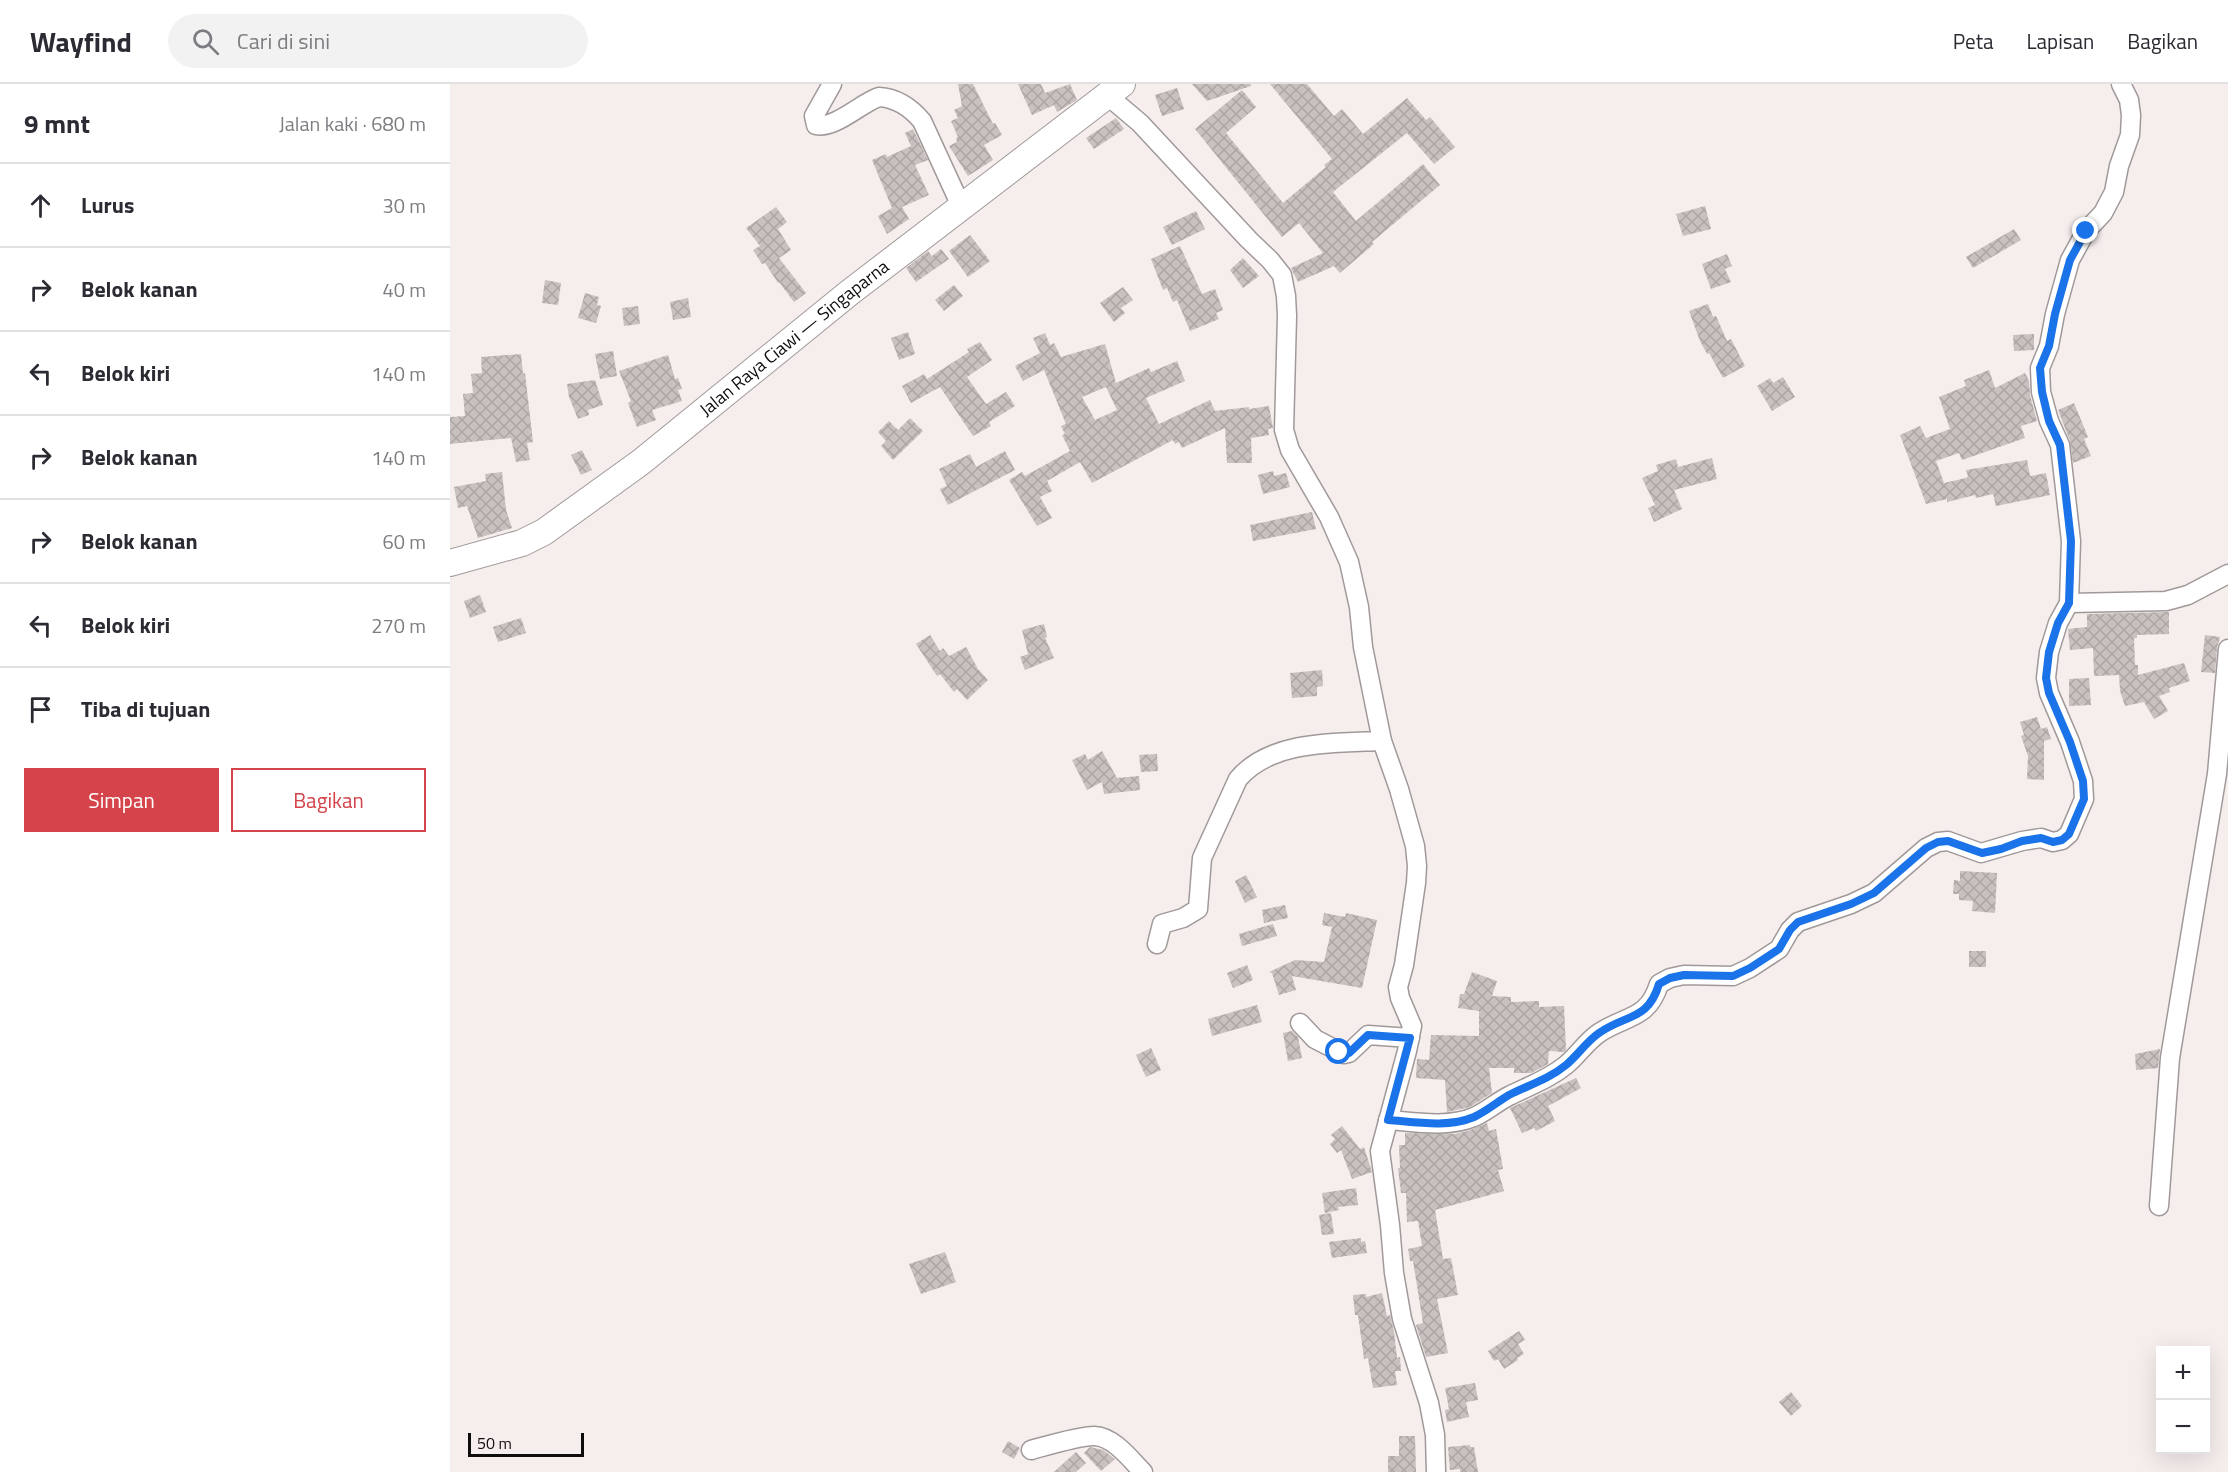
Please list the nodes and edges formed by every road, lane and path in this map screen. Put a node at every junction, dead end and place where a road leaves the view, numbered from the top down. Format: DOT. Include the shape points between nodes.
graph roads {
  1 [pos="832,84"];
  2 [pos="2121,84"];
  3 [pos="1115,90"];
  4 [pos="961,206"];
  5 [pos="450,563"];
  6 [pos="2228,574"];
  7 [pos="2069,603"];
  8 [pos="2228,649"];
  9 [pos="1382,741"];
  10 [pos="1157,944"];
  11 [pos="1300,1023"];
  12 [pos="1410,1038"];
  13 [pos="1388,1120"];
  14 [pos="2158,1206"];
  15 [pos="1031,1450"];
  16 [pos="1143,1472"];
  17 [pos="1436,1472"];
  1 -- 4 [label="street" via="815,113 816,125 832,123 879,97 897,101 922,121"];
  2 -- 7 [label="street" via="2132,115 2114,192 2070,260 2040,368 2049,421 2060,445 2068,502"];
  3 -- 4 [label="main road, Jalan Raya Ciawi — Singaparna"];
  3 -- 9 [label="street" via="1140,123 1282,275 1287,316 1284,430 1290,450 1329,517 1349,562"];
  4 -- 5 [label="main road, Jalan Raya Ciawi — Singaparna" via="641,462 544,532 522,543"];
  6 -- 7 [label="street" via="2188,595 2166,601"];
  7 -- 13 [label="street" via="2049,652 2046,678 2083,781 2084,799 2069,834 2062,840 2022,841 1982,853 1948,841 1938,842 1874,893 1798,922 1779,949 1750,968 1733,976 1684,975 1659,984 1647,1009 1596,1035 1549,1077 1474,1117 1453,1122"];
  8 -- 14 [label="street" via="2217,774 2170,1058"];
  9 -- 10 [label="street" via="1334,743 1279,752 1244,772 1202,858 1198,909 1162,924"];
  9 -- 12 [label="street" via="1409,820 1417,866 1398,987 1412,1026"];
  11 -- 12 [label="street" via="1315,1039 1344,1054 1368,1035"];
  12 -- 13 [label="street"];
  13 -- 17 [label="street" via="1380,1151 1394,1273 1402,1319 1430,1403"];
  15 -- 16 [label="street" via="1095,1436 1110,1441"];
}
